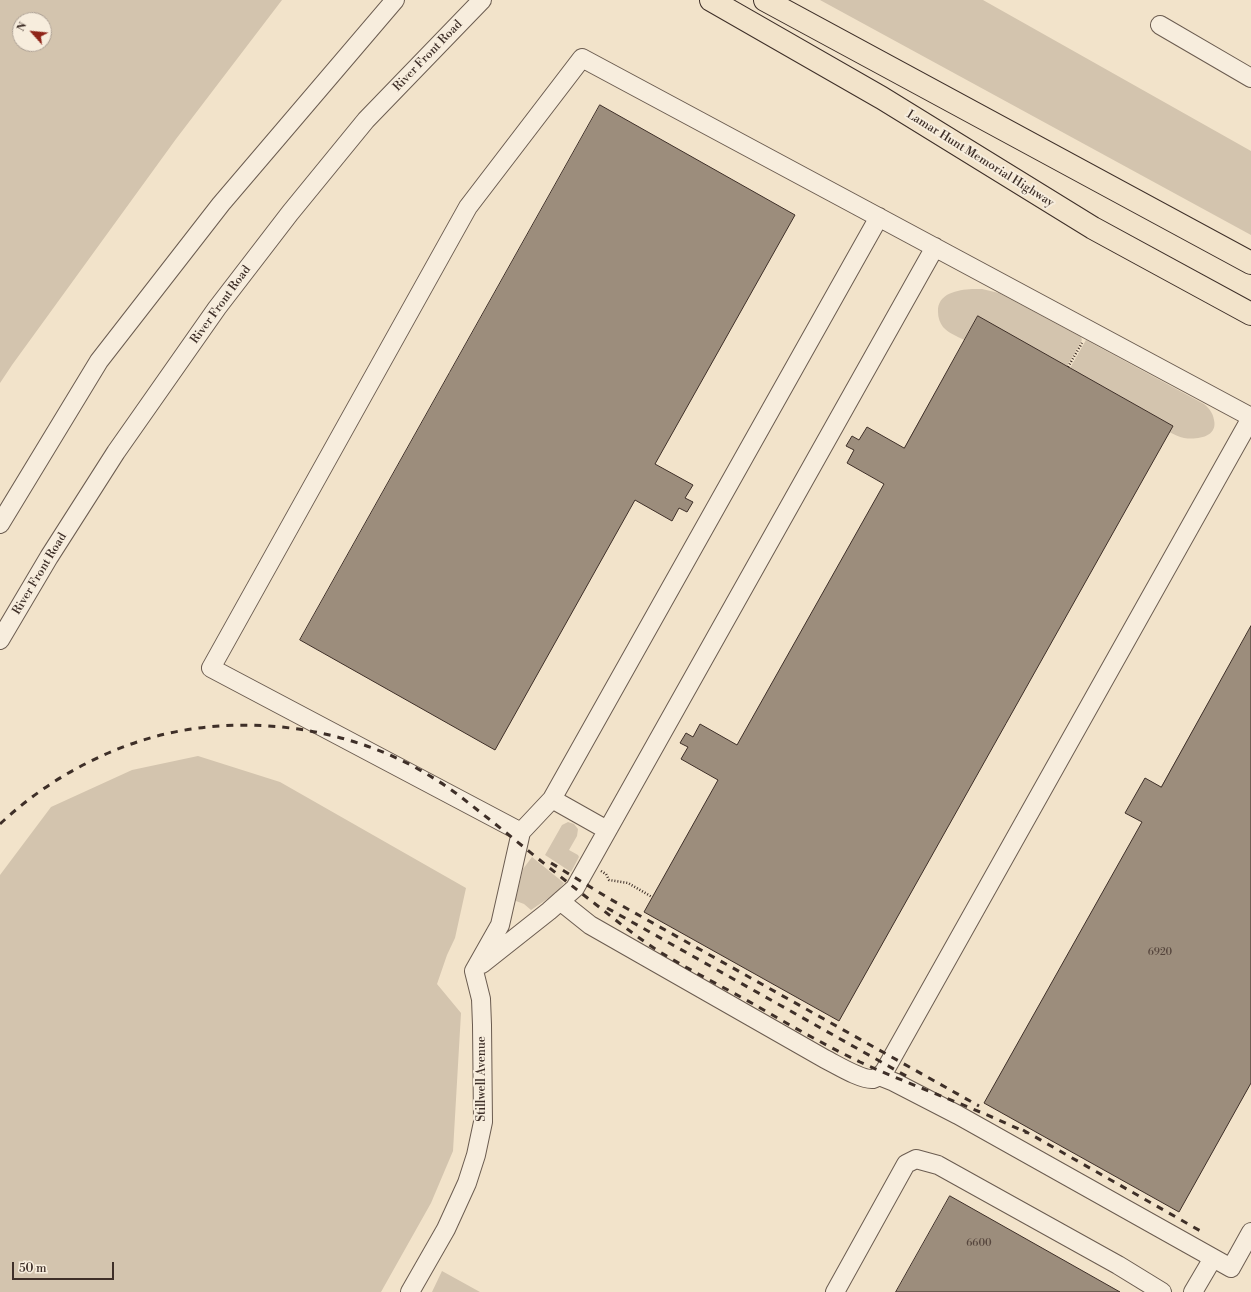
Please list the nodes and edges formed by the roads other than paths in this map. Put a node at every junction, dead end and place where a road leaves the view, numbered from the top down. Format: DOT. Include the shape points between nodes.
graph roads {
  1 [pos="396,0"];
  2 [pos="482,0"];
  3 [pos="711,0"];
  4 [pos="765,0"];
  5 [pos="1160,25"];
  6 [pos="1251,78"];
  7 [pos="879,217"];
  8 [pos="935,247"];
  9 [pos="1251,263"];
  10 [pos="1251,314"];
  11 [pos="1251,417"];
  12 [pos="0,524"];
  13 [pos="0,640"];
  14 [pos="552,799"];
  15 [pos="607,830"];
  16 [pos="521,832"];
  17 [pos="560,901"];
  18 [pos="474,971"];
  19 [pos="879,1076"];
  20 [pos="1251,1232"];
  21 [pos="1213,1258"];
  22 [pos="410,1292"];
  23 [pos="835,1292"];
  24 [pos="1162,1292"];
  25 [pos="1193,1292"];
  1 -- 12 [label="street" via="220,204 99,361"];
  2 -- 13 [label="street, River Front Road" via="366,120 217,308 116,452"];
  3 -- 10 [label="highway, Lamar Hunt Memorial Highway" via="882,98 1093,228"];
  4 -- 9 [label="highway"];
  5 -- 6 [label="street"];
  7 -- 8 [label="street"];
  7 -- 14 [label="street"];
  7 -- 16 [label="street" via="582,58 468,207 212,668"];
  8 -- 11 [label="street"];
  8 -- 15 [label="street"];
  11 -- 19 [label="street" via="884,1072"];
  14 -- 15 [label="street"];
  14 -- 16 [label="street"];
  15 -- 17 [label="street" via="574,888"];
  16 -- 18 [label="street" via="500,925"];
  17 -- 18 [label="street"];
  17 -- 19 [label="street" via="590,925 826,1059 865,1078"];
  18 -- 22 [label="street, Stillwell Avenue" via="481,999 482,1025 482,1122 476,1155 467,1183 446,1229"];
  19 -- 21 [label="street" via="958,1115"];
  20 -- 21 [label="street" via="1231,1268"];
  21 -- 25 [label="street"];
  23 -- 24 [label="street" via="906,1164 916,1159 938,1165"];
}
